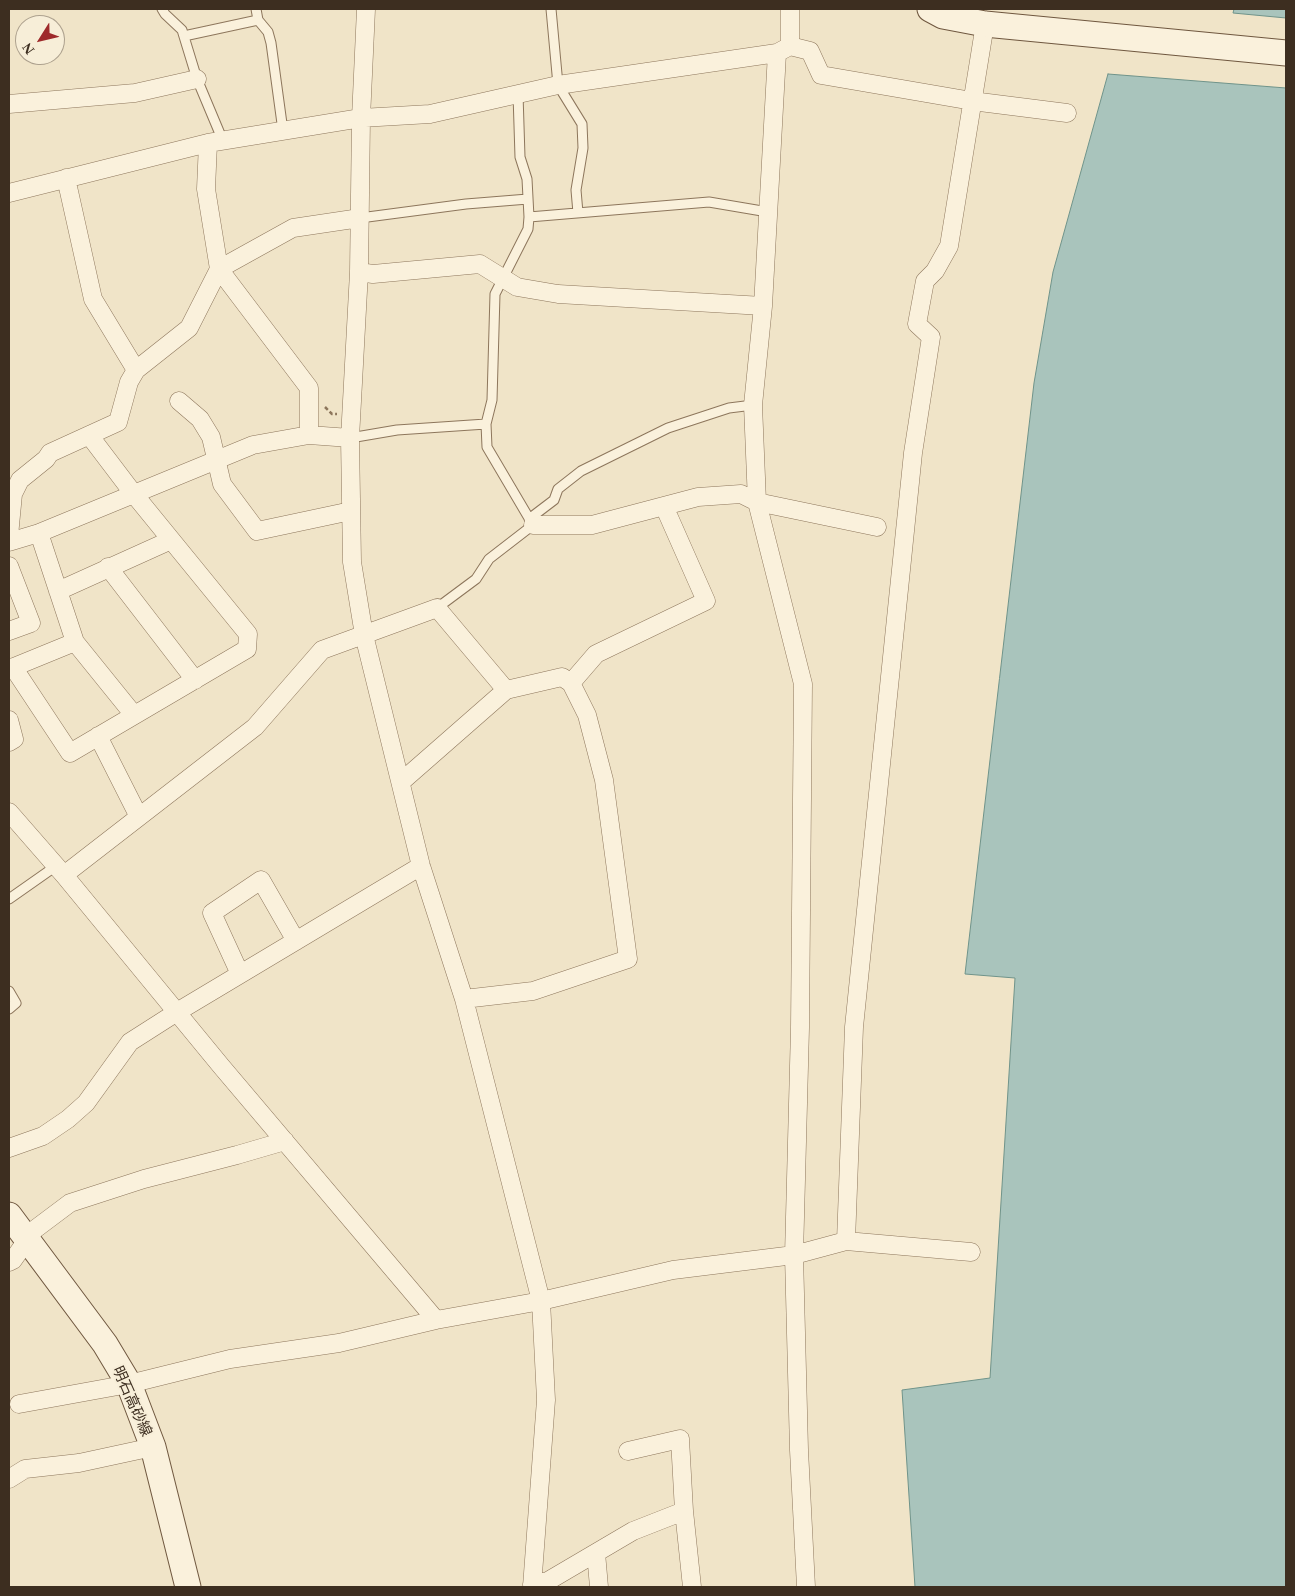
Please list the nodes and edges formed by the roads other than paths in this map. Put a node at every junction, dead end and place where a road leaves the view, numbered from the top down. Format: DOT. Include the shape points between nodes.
graph roads {
  1 [pos="162,9"];
  2 [pos="256,9"];
  3 [pos="366,9"];
  4 [pos="551,9"];
  5 [pos="790,9"];
  6 [pos="930,9"];
  7 [pos="258,20"];
  8 [pos="985,24"];
  9 [pos="184,36"];
  10 [pos="783,49"];
  11 [pos="1286,53"];
  12 [pos="198,78"];
  13 [pos="558,85"];
  14 [pos="518,94"];
  15 [pos="972,101"];
  16 [pos="9,104"];
  17 [pos="1067,113"];
  18 [pos="361,118"];
  19 [pos="283,131"];
  20 [pos="215,142"];
  21 [pos="66,178"];
  22 [pos="9,192"];
  23 [pos="528,199"];
  24 [pos="768,212"];
  25 [pos="578,213"];
  26 [pos="529,217"];
  27 [pos="360,218"];
  28 [pos="219,269"];
  29 [pos="359,272"];
  30 [pos="503,277"];
  31 [pos="763,306"];
  32 [pos="136,370"];
  33 [pos="179,401"];
  34 [pos="753,405"];
  35 [pos="486,424"];
  36 [pos="89,435"];
  37 [pos="309,435"];
  38 [pos="350,438"];
  39 [pos="216,459"];
  40 [pos="133,493"];
  41 [pos="757,502"];
  42 [pos="664,506"];
  43 [pos="351,511"];
  44 [pos="531,522"];
  45 [pos="877,527"];
  46 [pos="40,533"];
  47 [pos="9,536"];
  48 [pos="171,540"];
  49 [pos="9,542"];
  50 [pos="9,566"];
  51 [pos="108,567"];
  52 [pos="58,591"];
  53 [pos="437,608"];
  54 [pos="9,631"];
  55 [pos="364,635"];
  56 [pos="75,642"];
  57 [pos="11,668"];
  58 [pos="195,680"];
  59 [pos="571,684"];
  60 [pos="506,690"];
  61 [pos="134,715"];
  62 [pos="9,720"];
  63 [pos="98,736"];
  64 [pos="9,742"];
  65 [pos="401,782"];
  66 [pos="10,815"];
  67 [pos="139,817"];
  68 [pos="421,866"];
  69 [pos="60,871"];
  70 [pos="9,899"];
  71 [pos="296,940"];
  72 [pos="240,974"];
  73 [pos="9,991"];
  74 [pos="464,999"];
  75 [pos="9,1010"];
  76 [pos="177,1012"];
  77 [pos="285,1141"];
  78 [pos="9,1148"];
  79 [pos="9,1216"];
  80 [pos="28,1240"];
  81 [pos="846,1241"];
  82 [pos="971,1252"];
  83 [pos="794,1255"];
  84 [pos="9,1262"];
  85 [pos="541,1301"];
  86 [pos="436,1320"];
  87 [pos="128,1384"];
  88 [pos="19,1404"];
  89 [pos="153,1446"];
  90 [pos="628,1451"];
  91 [pos="9,1479"];
  92 [pos="684,1510"];
  93 [pos="596,1553"];
  94 [pos="532,1586"];
  95 [pos="188,1587"];
  96 [pos="599,1587"];
  97 [pos="692,1587"];
  98 [pos="806,1587"];
  1 -- 9 [label="lane"];
  2 -- 7 [label="lane"];
  3 -- 18 [label="street"];
  4 -- 13 [label="lane"];
  5 -- 10 [label="street"];
  6 -- 8 [label="main road" via="943,16"];
  7 -- 9 [label="lane"];
  7 -- 19 [label="lane" via="268,32 271,43"];
  8 -- 11 [label="main road"];
  8 -- 15 [label="street"];
  9 -- 12 [label="lane"];
  10 -- 13 [label="street"];
  10 -- 15 [label="street" via="810,51 822,76"];
  10 -- 24 [label="street"];
  12 -- 16 [label="street" via="135,93"];
  12 -- 20 [label="lane"];
  13 -- 14 [label="street"];
  13 -- 25 [label="lane" via="582,124 583,148 576,190"];
  14 -- 18 [label="street" via="430,114"];
  14 -- 23 [label="lane" via="520,156 527,179"];
  15 -- 17 [label="street"];
  15 -- 81 [label="street" via="949,246 935,272 926,281 917,324 931,337 913,453 854,1028"];
  18 -- 19 [label="street"];
  18 -- 27 [label="street"];
  19 -- 20 [label="street"];
  20 -- 21 [label="street"];
  20 -- 28 [label="street" via="206,189"];
  21 -- 22 [label="street"];
  21 -- 32 [label="street" via="93,299"];
  23 -- 26 [label="lane"];
  23 -- 27 [label="lane"];
  24 -- 25 [label="lane" via="709,202"];
  24 -- 31 [label="street"];
  25 -- 26 [label="lane"];
  26 -- 30 [label="lane" via="528,229"];
  27 -- 28 [label="street" via="293,228"];
  27 -- 29 [label="street"];
  28 -- 32 [label="street" via="189,328"];
  28 -- 37 [label="street" via="309,388"];
  29 -- 30 [label="street" via="373,274 480,264"];
  29 -- 38 [label="street"];
  30 -- 31 [label="street" via="517,287 558,294"];
  30 -- 35 [label="lane" via="495,294 492,400"];
  31 -- 34 [label="street"];
  32 -- 36 [label="street" via="129,382 118,422"];
  33 -- 39 [label="street" via="200,419 211,437"];
  34 -- 41 [label="street"];
  34 -- 44 [label="lane" via="729,408 668,428 581,471 558,489 554,500"];
  35 -- 38 [label="lane" via="397,430"];
  35 -- 44 [label="lane" via="487,447"];
  36 -- 40 [label="street"];
  36 -- 47 [label="street" via="50,453 20,480 13,494"];
  37 -- 38 [label="street"];
  37 -- 39 [label="street" via="253,445"];
  38 -- 43 [label="street"];
  39 -- 40 [label="street"];
  39 -- 43 [label="street" via="222,484 257,532"];
  40 -- 46 [label="street"];
  40 -- 48 [label="street"];
  41 -- 42 [label="street" via="741,494 698,496"];
  41 -- 45 [label="street"];
  41 -- 83 [label="street" via="803,684"];
  42 -- 44 [label="street" via="592,525"];
  42 -- 59 [label="street" via="706,601 596,654"];
  43 -- 55 [label="street" via="352,562"];
  44 -- 53 [label="lane" via="489,559 476,579"];
  46 -- 49 [label="street"];
  46 -- 52 [label="street"];
  48 -- 51 [label="street"];
  48 -- 58 [label="street" via="248,634 247,649"];
  50 -- 54 [label="street" via="31,623"];
  51 -- 52 [label="street"];
  51 -- 58 [label="street"];
  52 -- 56 [label="street"];
  53 -- 55 [label="street"];
  53 -- 60 [label="street"];
  55 -- 65 [label="street"];
  55 -- 67 [label="street" via="322,650 255,728"];
  56 -- 57 [label="street"];
  56 -- 61 [label="street"];
  57 -- 63 [label="street" via="70,753"];
  58 -- 61 [label="street"];
  59 -- 60 [label="street" via="562,677"];
  59 -- 74 [label="street" via="587,715 604,780 628,959 532,991"];
  60 -- 65 [label="street"];
  61 -- 63 [label="street"];
  62 -- 64 [label="street" via="14,739"];
  63 -- 67 [label="street"];
  65 -- 68 [label="street"];
  66 -- 69 [label="street"];
  67 -- 69 [label="street"];
  68 -- 71 [label="street"];
  68 -- 74 [label="street"];
  69 -- 70 [label="lane"];
  69 -- 76 [label="street"];
  71 -- 72 [label="street"];
  71 -- 72 [label="street" via="261,880 212,913"];
  72 -- 76 [label="street"];
  73 -- 75 [label="lane" via="16,1003"];
  74 -- 85 [label="street"];
  76 -- 77 [label="street"];
  76 -- 78 [label="street" via="130,1042 86,1103 68,1120 43,1136"];
  77 -- 80 [label="street" via="144,1179 70,1203 34,1230"];
  77 -- 86 [label="street"];
  79 -- 80 [label="main road, 明石高砂線"];
  80 -- 84 [label="street"];
  80 -- 87 [label="main road, 明石高砂線" via="105,1344"];
  81 -- 82 [label="street"];
  81 -- 83 [label="street"];
  83 -- 85 [label="street" via="673,1270"];
  83 -- 98 [label="street"];
  85 -- 86 [label="street"];
  85 -- 94 [label="street" via="546,1400"];
  86 -- 87 [label="street" via="339,1343 230,1359"];
  87 -- 88 [label="street"];
  87 -- 89 [label="main road, 明石高砂線"];
  89 -- 91 [label="street" via="79,1463 25,1469"];
  89 -- 95 [label="main road, 明石高砂線"];
  90 -- 92 [label="street" via="680,1438"];
  92 -- 93 [label="street" via="633,1531"];
  92 -- 97 [label="street"];
  93 -- 94 [label="street" via="548,1581"];
  93 -- 96 [label="street"];
}
